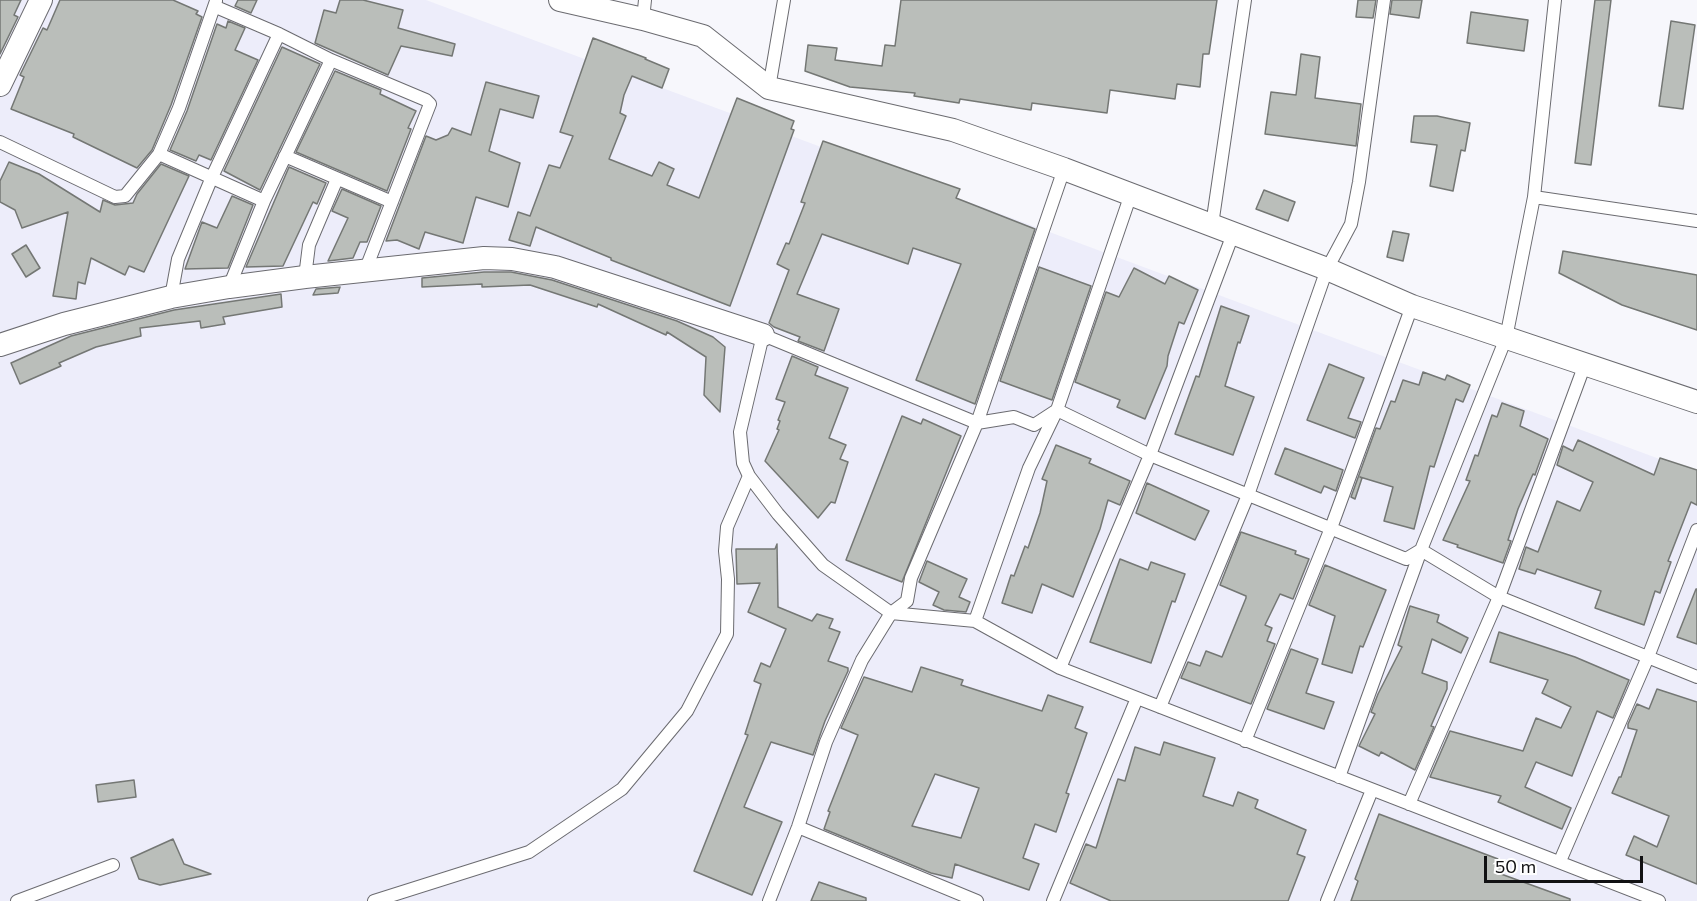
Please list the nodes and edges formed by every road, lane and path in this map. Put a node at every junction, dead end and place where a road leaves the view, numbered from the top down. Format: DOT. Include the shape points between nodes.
graph roads {
  1 [pos="41,0"];
  2 [pos="560,0"];
  3 [pos="784,0"];
  4 [pos="1245,0"];
  5 [pos="1384,0"];
  6 [pos="1555,0"];
  7 [pos="584,3"];
  8 [pos="216,4"];
  9 [pos="644,9"];
  10 [pos="279,34"];
  11 [pos="331,60"];
  12 [pos="0,85"];
  13 [pos="769,88"];
  14 [pos="0,141"];
  15 [pos="159,154"];
  16 [pos="285,156"];
  17 [pos="1064,169"];
  18 [pos="212,177"];
  19 [pos="337,179"];
  20 [pos="1131,194"];
  21 [pos="1534,197"];
  22 [pos="264,201"];
  23 [pos="392,202"];
  24 [pos="1697,221"];
  25 [pos="1223,230"];
  26 [pos="1327,269"];
  27 [pos="365,271"];
  28 [pos="305,277"];
  29 [pos="229,287"];
  30 [pos="171,297"];
  31 [pos="1412,306"];
  32 [pos="763,335"];
  33 [pos="1506,338"];
  34 [pos="0,345"];
  35 [pos="1584,364"];
  36 [pos="1697,402"];
  37 [pos="1057,410"];
  38 [pos="977,423"];
  39 [pos="1150,455"];
  40 [pos="749,476"];
  41 [pos="1248,495"];
  42 [pos="1331,528"];
  43 [pos="1697,530"];
  44 [pos="1421,550"];
  45 [pos="1499,597"];
  46 [pos="891,613"];
  47 [pos="975,621"];
  48 [pos="1648,657"];
  49 [pos="1060,668"];
  50 [pos="1697,677"];
  51 [pos="1137,698"];
  52 [pos="1160,707"];
  53 [pos="1245,741"];
  54 [pos="1339,777"];
  55 [pos="1372,790"];
  56 [pos="1409,804"];
  57 [pos="798,827"];
  58 [pos="1560,861"];
  59 [pos="113,865"];
  60 [pos="972,900"];
  61 [pos="16,901"];
  62 [pos="374,901"];
  63 [pos="769,901"];
  64 [pos="1053,901"];
  65 [pos="1327,901"];
  66 [pos="1659,901"];
  1 -- 12 [label="street"];
  2 -- 7 [label="street"];
  3 -- 13 [label="lane"];
  4 -- 25 [label="lane"];
  5 -- 26 [label="lane" via="1351,225"];
  6 -- 21 [label="lane"];
  7 -- 9 [label="street"];
  8 -- 10 [label="lane"];
  8 -- 15 [label="lane" via="180,108"];
  9 -- 13 [label="street" via="703,36"];
  10 -- 11 [label="lane"];
  10 -- 18 [label="lane"];
  11 -- 16 [label="lane"];
  11 -- 23 [label="lane" via="430,104"];
  13 -- 17 [label="street" via="953,130"];
  14 -- 15 [label="lane" via="120,198"];
  15 -- 18 [label="lane"];
  16 -- 19 [label="lane"];
  16 -- 22 [label="lane"];
  17 -- 20 [label="street"];
  17 -- 38 [label="lane"];
  18 -- 22 [label="lane"];
  18 -- 30 [label="lane" via="178,259"];
  19 -- 23 [label="lane"];
  19 -- 28 [label="lane" via="309,245"];
  20 -- 25 [label="street"];
  20 -- 37 [label="lane"];
  21 -- 24 [label="lane"];
  21 -- 33 [label="lane"];
  22 -- 29 [label="lane"];
  23 -- 27 [label="lane"];
  25 -- 26 [label="street"];
  25 -- 39 [label="lane"];
  26 -- 31 [label="street"];
  26 -- 41 [label="lane"];
  27 -- 28 [label="street"];
  27 -- 32 [label="street" via="484,258 512,259 555,267"];
  28 -- 29 [label="street"];
  29 -- 30 [label="street"];
  30 -- 34 [label="street"];
  31 -- 33 [label="street"];
  31 -- 42 [label="lane"];
  32 -- 38 [label="lane"];
  32 -- 40 [label="lane" via="740,432 743,463"];
  33 -- 35 [label="street"];
  33 -- 44 [label="lane"];
  35 -- 36 [label="street"];
  35 -- 45 [label="lane"];
  37 -- 38 [label="lane" via="1034,425 1014,417"];
  37 -- 39 [label="lane"];
  37 -- 47 [label="lane" via="1029,468"];
  38 -- 46 [label="lane" via="911,578 907,601"];
  39 -- 41 [label="lane"];
  39 -- 49 [label="lane"];
  40 -- 46 [label="lane" via="823,565"];
  40 -- 62 [label="lane" via="727,527 727,634 687,711 622,789 529,852"];
  41 -- 42 [label="lane"];
  41 -- 52 [label="lane"];
  42 -- 44 [label="lane" via="1406,559"];
  42 -- 53 [label="lane"];
  43 -- 48 [label="lane"];
  44 -- 45 [label="lane"];
  44 -- 54 [label="lane"];
  45 -- 48 [label="lane"];
  45 -- 56 [label="lane"];
  46 -- 47 [label="lane"];
  46 -- 57 [label="lane" via="862,660 825,742"];
  47 -- 49 [label="lane"];
  48 -- 50 [label="lane"];
  48 -- 58 [label="lane"];
  49 -- 51 [label="lane"];
  51 -- 52 [label="lane"];
  51 -- 64 [label="lane"];
  52 -- 53 [label="lane"];
  53 -- 54 [label="lane"];
  54 -- 55 [label="lane"];
  55 -- 56 [label="lane"];
  55 -- 65 [label="lane"];
  56 -- 58 [label="lane"];
  57 -- 60 [label="lane"];
  57 -- 63 [label="lane"];
  58 -- 66 [label="lane"];
  59 -- 61 [label="lane"];
}
